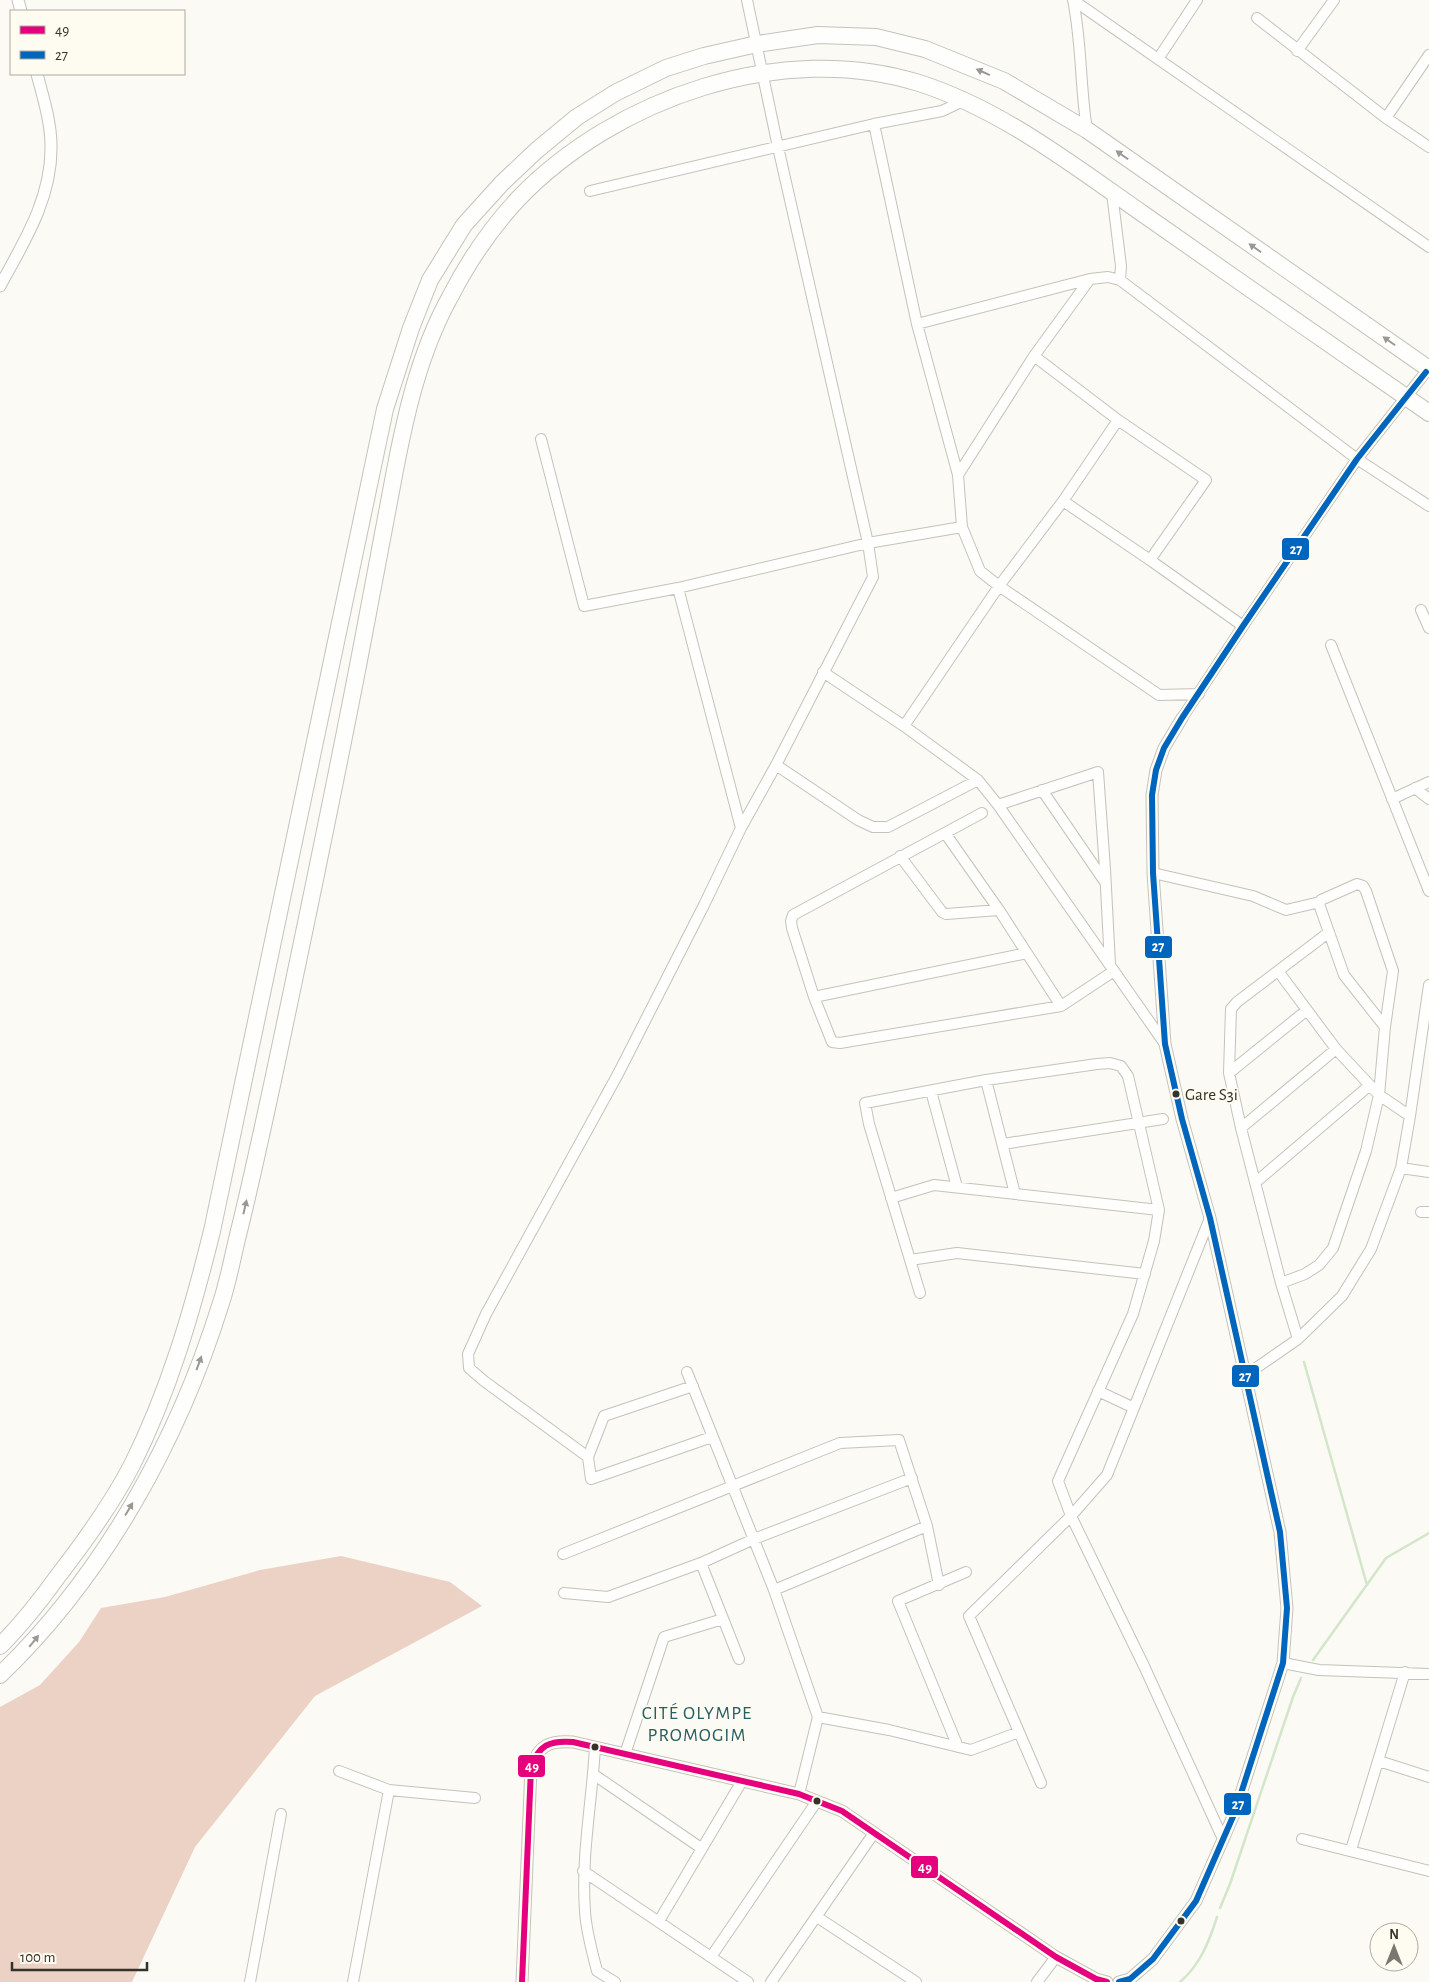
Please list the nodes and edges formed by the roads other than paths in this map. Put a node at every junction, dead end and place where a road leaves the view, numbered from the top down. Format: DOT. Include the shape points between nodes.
graph roads {
  1 [pos="747,0"];
  2 [pos="1073,0"];
  3 [pos="1198,0"];
  4 [pos="1334,0"];
  5 [pos="1256,18"];
  6 [pos="757,44"];
  7 [pos="1297,51"];
  8 [pos="1429,55"];
  9 [pos="1158,59"];
  10 [pos="763,74"];
  11 [pos="37,75"];
  12 [pos="965,100"];
  13 [pos="1386,118"];
  14 [pos="874,124"];
  15 [pos="1087,130"];
  16 [pos="778,147"];
  17 [pos="1429,147"];
  18 [pos="590,191"];
  19 [pos="1112,192"];
  20 [pos="1429,247"];
  21 [pos="1090,279"];
  22 [pos="1120,280"];
  23 [pos="0,286"];
  24 [pos="918,324"];
  25 [pos="1034,356"];
  26 [pos="1429,368"];
  27 [pos="1406,398"];
  28 [pos="1429,413"];
  29 [pos="1118,420"];
  30 [pos="541,439"];
  31 [pos="1358,459"];
  32 [pos="958,474"];
  33 [pos="1063,501"];
  34 [pos="1429,506"];
  35 [pos="962,527"];
  36 [pos="868,544"];
  37 [pos="1150,560"];
  38 [pos="999,586"];
  39 [pos="678,588"];
  40 [pos="1421,610"];
  41 [pos="1243,626"];
  42 [pos="1429,628"];
  43 [pos="1332,645"];
  44 [pos="823,672"];
  45 [pos="1199,694"];
  46 [pos="1182,718"];
  47 [pos="904,726"];
  48 [pos="776,765"];
  49 [pos="978,780"];
  50 [pos="1429,782"];
  51 [pos="1415,788"];
  52 [pos="1042,790"];
  53 [pos="1392,799"];
  54 [pos="1429,799"];
  55 [pos="998,805"];
  56 [pos="982,813"];
  57 [pos="740,828"];
  58 [pos="945,833"];
  59 [pos="900,856"];
  60 [pos="1153,873"];
  61 [pos="1106,884"];
  62 [pos="1429,891"];
  63 [pos="1320,902"];
  64 [pos="999,910"];
  65 [pos="1328,934"];
  66 [pos="1027,953"];
  67 [pos="1112,968"];
  68 [pos="1278,972"];
  69 [pos="1429,985"];
  70 [pos="814,997"];
  71 [pos="1061,1006"];
  72 [pos="1307,1010"];
  73 [pos="1385,1027"];
  74 [pos="1165,1044"];
  75 [pos="1336,1049"];
  76 [pos="1229,1073"];
  77 [pos="986,1080"];
  78 [pos="1370,1085"];
  79 [pos="931,1091"];
  80 [pos="1379,1095"];
  81 [pos="1410,1116"];
  82 [pos="1163,1119"];
  83 [pos="1139,1123"];
  84 [pos="1241,1128"];
  85 [pos="1003,1144"];
  86 [pos="1401,1168"];
  87 [pos="1429,1172"];
  88 [pos="1256,1182"];
  89 [pos="957,1188"];
  90 [pos="1015,1194"];
  91 [pos="891,1198"];
  92 [pos="1159,1210"];
  93 [pos="1210,1218"];
  94 [pos="910,1260"];
  95 [pos="1145,1274"];
  96 [pos="1281,1283"];
  97 [pos="920,1293"];
  98 [pos="1298,1339"];
  99 [pos="687,1372"];
  100 [pos="1246,1375"];
  101 [pos="693,1386"];
  102 [pos="1098,1391"];
  103 [pos="1132,1407"];
  104 [pos="712,1437"];
  105 [pos="588,1457"];
  106 [pos="912,1478"];
  107 [pos="732,1487"];
  108 [pos="1071,1516"];
  109 [pos="927,1526"];
  110 [pos="754,1539"];
  111 [pos="563,1554"];
  112 [pos="701,1563"];
  113 [pos="966,1572"];
  114 [pos="939,1585"];
  115 [pos="774,1590"];
  116 [pos="564,1593"];
  117 [pos="723,1619"];
  118 [pos="0,1646"];
  119 [pos="739,1659"];
  120 [pos="1283,1663"];
  121 [pos="1405,1672"];
  122 [pos="1429,1674"];
  123 [pos="0,1675"];
  124 [pos="818,1717"];
  125 [pos="1019,1732"];
  126 [pos="594,1747"];
  127 [pos="958,1747"];
  128 [pos="624,1754"];
  129 [pos="1379,1762"];
  130 [pos="339,1770"];
  131 [pos="593,1774"];
  132 [pos="1429,1777"];
  133 [pos="742,1781"];
  134 [pos="1041,1783"];
  135 [pos="389,1790"];
  136 [pos="799,1794"];
  137 [pos="475,1798"];
  138 [pos="817,1801"];
  139 [pos="281,1814"];
  140 [pos="874,1833"];
  141 [pos="1223,1839"];
  142 [pos="1302,1839"];
  143 [pos="701,1848"];
  144 [pos="1352,1850"];
  145 [pos="584,1870"];
  146 [pos="1429,1871"];
  147 [pos="817,1917"];
  148 [pos="659,1922"];
  149 [pos="711,1957"];
  150 [pos="1056,1957"];
  151 [pos="744,1981"];
  152 [pos="250,1982"];
  153 [pos="353,1982"];
  154 [pos="522,1982"];
  155 [pos="615,1982"];
  156 [pos="771,1982"];
  157 [pos="916,1982"];
  158 [pos="1037,1982"];
  159 [pos="1107,1982"];
  160 [pos="1119,1982"];
  1 -- 6 [label="street"];
  2 -- 9 [label="street"];
  2 -- 15 [label="street"];
  3 -- 9 [label="street"];
  4 -- 7 [label="street"];
  5 -- 7 [label="street"];
  6 -- 10 [label="street"];
  15 -- 6 [label="highway, one-way" via="1004,81 925,49 876,37 818,35"];
  6 -- 118 [label="highway" via="666,68 615,93 577,117 502,183 464,225 430,280 385,409 216,1212 194,1303 170,1376 131,1466 89,1535 21,1626"];
  7 -- 13 [label="street"];
  8 -- 13 [label="street"];
  9 -- 20 [label="street"];
  10 -- 12 [label="highway" via="821,68 877,72"];
  10 -- 16 [label="street"];
  123 -- 10 [label="highway, one-way" via="29,1648 71,1595 107,1546 150,1475 186,1397 222,1301 328,824 405,414 429,341 450,296 485,238 519,199 593,138 644,110 703,86"];
  11 -- 23 [label="street" via="51,145 48,178 40,209"];
  12 -- 14 [label="street" via="942,111"];
  12 -- 19 [label="highway" via="1053,151"];
  13 -- 17 [label="street"];
  14 -- 16 [label="street"];
  14 -- 24 [label="street"];
  26 -- 15 [label="highway, one-way"];
  16 -- 18 [label="street"];
  16 -- 36 [label="street"];
  19 -- 22 [label="street"];
  19 -- 27 [label="highway"];
  21 -- 22 [label="street" via="1108,277"];
  21 -- 24 [label="street"];
  21 -- 25 [label="street"];
  22 -- 31 [label="street"];
  24 -- 32 [label="street"];
  25 -- 29 [label="street"];
  25 -- 32 [label="street"];
  26 -- 27 [label="street"];
  27 -- 28 [label="highway"];
  27 -- 31 [label="street"];
  29 -- 33 [label="street"];
  29 -- 37 [label="street" via="1206,480"];
  30 -- 39 [label="street" via="584,606"];
  31 -- 34 [label="street"];
  31 -- 41 [label="street"];
  32 -- 35 [label="street"];
  33 -- 37 [label="street"];
  33 -- 38 [label="street"];
  35 -- 36 [label="street"];
  35 -- 38 [label="street" via="980,571"];
  36 -- 39 [label="street"];
  36 -- 44 [label="street" via="873,577"];
  37 -- 41 [label="street"];
  38 -- 45 [label="street" via="1159,694"];
  38 -- 47 [label="street"];
  39 -- 57 [label="street"];
  40 -- 42 [label="street"];
  41 -- 45 [label="street"];
  43 -- 53 [label="street"];
  44 -- 47 [label="street"];
  44 -- 48 [label="street"];
  45 -- 46 [label="street"];
  46 -- 60 [label="street" via="1164,748 1156,770 1152,795"];
  47 -- 49 [label="street"];
  48 -- 49 [label="street" via="858,820 873,826 888,827"];
  48 -- 57 [label="street"];
  49 -- 55 [label="street"];
  50 -- 51 [label="street"];
  51 -- 53 [label="street"];
  51 -- 54 [label="street"];
  52 -- 55 [label="street"];
  52 -- 61 [label="street"];
  52 -- 61 [label="street" via="1098,772"];
  53 -- 62 [label="street"];
  55 -- 67 [label="street"];
  56 -- 58 [label="street"];
  57 -- 105 [label="street" via="618,1074 490,1306 468,1354 469,1368 479,1377"];
  58 -- 59 [label="street"];
  58 -- 64 [label="street"];
  59 -- 64 [label="street" via="942,912"];
  59 -- 70 [label="street" via="793,915 792,928"];
  60 -- 63 [label="street" via="1253,896 1286,910"];
  60 -- 74 [label="street"];
  61 -- 67 [label="street"];
  63 -- 65 [label="street"];
  63 -- 73 [label="street" via="1358,884 1366,891 1393,971"];
  64 -- 66 [label="street"];
  65 -- 68 [label="street"];
  65 -- 73 [label="street" via="1344,975"];
  66 -- 70 [label="street"];
  66 -- 71 [label="street"];
  67 -- 71 [label="street"];
  67 -- 74 [label="street"];
  68 -- 72 [label="street"];
  68 -- 76 [label="street" via="1232,1009"];
  69 -- 81 [label="street"];
  70 -- 71 [label="street" via="832,1042 840,1043"];
  72 -- 75 [label="street"];
  72 -- 76 [label="street"];
  73 -- 80 [label="street"];
  74 -- 93 [label="street"];
  75 -- 78 [label="street"];
  75 -- 84 [label="street"];
  76 -- 84 [label="street"];
  77 -- 79 [label="street"];
  77 -- 83 [label="street" via="1097,1064 1121,1066 1128,1076"];
  77 -- 85 [label="street"];
  78 -- 80 [label="street"];
  78 -- 88 [label="street"];
  79 -- 89 [label="street"];
  79 -- 91 [label="street" via="865,1103"];
  80 -- 81 [label="street"];
  80 -- 96 [label="street" via="1366,1151 1332,1248 1319,1265"];
  81 -- 86 [label="street"];
  82 -- 83 [label="street"];
  83 -- 85 [label="street"];
  83 -- 92 [label="street"];
  84 -- 88 [label="street"];
  85 -- 90 [label="street"];
  86 -- 87 [label="street"];
  86 -- 98 [label="street" via="1371,1249 1342,1296"];
  88 -- 96 [label="street"];
  89 -- 90 [label="street"];
  89 -- 91 [label="street" via="934,1185"];
  90 -- 92 [label="street"];
  91 -- 94 [label="street"];
  92 -- 95 [label="street"];
  93 -- 100 [label="street"];
  93 -- 103 [label="street"];
  94 -- 95 [label="street" via="957,1253"];
  94 -- 97 [label="street"];
  95 -- 102 [label="street" via="1133,1314"];
  96 -- 98 [label="street"];
  98 -- 100 [label="street"];
  99 -- 101 [label="street"];
  100 -- 120 [label="street" via="1280,1532 1287,1608"];
  101 -- 104 [label="street"];
  101 -- 105 [label="street" via="604,1416"];
  102 -- 103 [label="street"];
  102 -- 108 [label="street" via="1058,1481"];
  103 -- 108 [label="street" via="1107,1475"];
  104 -- 105 [label="street" via="591,1480"];
  104 -- 107 [label="street"];
  106 -- 107 [label="street" via="899,1440 840,1443"];
  106 -- 109 [label="street"];
  106 -- 110 [label="street"];
  107 -- 110 [label="street"];
  107 -- 111 [label="street"];
  108 -- 125 [label="street" via="969,1616"];
  108 -- 141 [label="street"];
  109 -- 114 [label="street"];
  109 -- 115 [label="street"];
  110 -- 112 [label="street"];
  110 -- 115 [label="street"];
  112 -- 116 [label="street" via="608,1597"];
  112 -- 117 [label="street"];
  113 -- 114 [label="street"];
  114 -- 127 [label="street" via="898,1602"];
  115 -- 124 [label="street"];
  117 -- 119 [label="street"];
  117 -- 128 [label="street" via="664,1637"];
  120 -- 121 [label="street" via="1319,1670"];
  120 -- 141 [label="street" via="1235,1812"];
  121 -- 122 [label="street"];
  121 -- 129 [label="street"];
  124 -- 127 [label="street"];
  124 -- 136 [label="street"];
  125 -- 127 [label="street" via="971,1750"];
  125 -- 134 [label="street"];
  126 -- 128 [label="street"];
  126 -- 131 [label="street"];
  126 -- 154 [label="street" via="558,1741 538,1751 531,1768"];
  128 -- 133 [label="street"];
  129 -- 132 [label="street"];
  129 -- 144 [label="street"];
  130 -- 135 [label="street"];
  131 -- 143 [label="street"];
  131 -- 145 [label="street"];
  133 -- 136 [label="street"];
  133 -- 143 [label="street"];
  135 -- 137 [label="street"];
  135 -- 153 [label="street"];
  136 -- 138 [label="street"];
  138 -- 140 [label="street" via="842,1811"];
  138 -- 149 [label="street"];
  139 -- 152 [label="street"];
  140 -- 147 [label="street"];
  140 -- 150 [label="street"];
  141 -- 160 [label="street" via="1196,1901 1153,1959 1130,1979"];
  142 -- 144 [label="street"];
  143 -- 148 [label="street"];
  144 -- 146 [label="street"];
  145 -- 148 [label="street"];
  145 -- 155 [label="street" via="585,1913 597,1971"];
  147 -- 156 [label="street"];
  147 -- 157 [label="street"];
  148 -- 149 [label="street"];
  149 -- 151 [label="street"];
  150 -- 158 [label="street"];
  150 -- 159 [label="street"];
}
